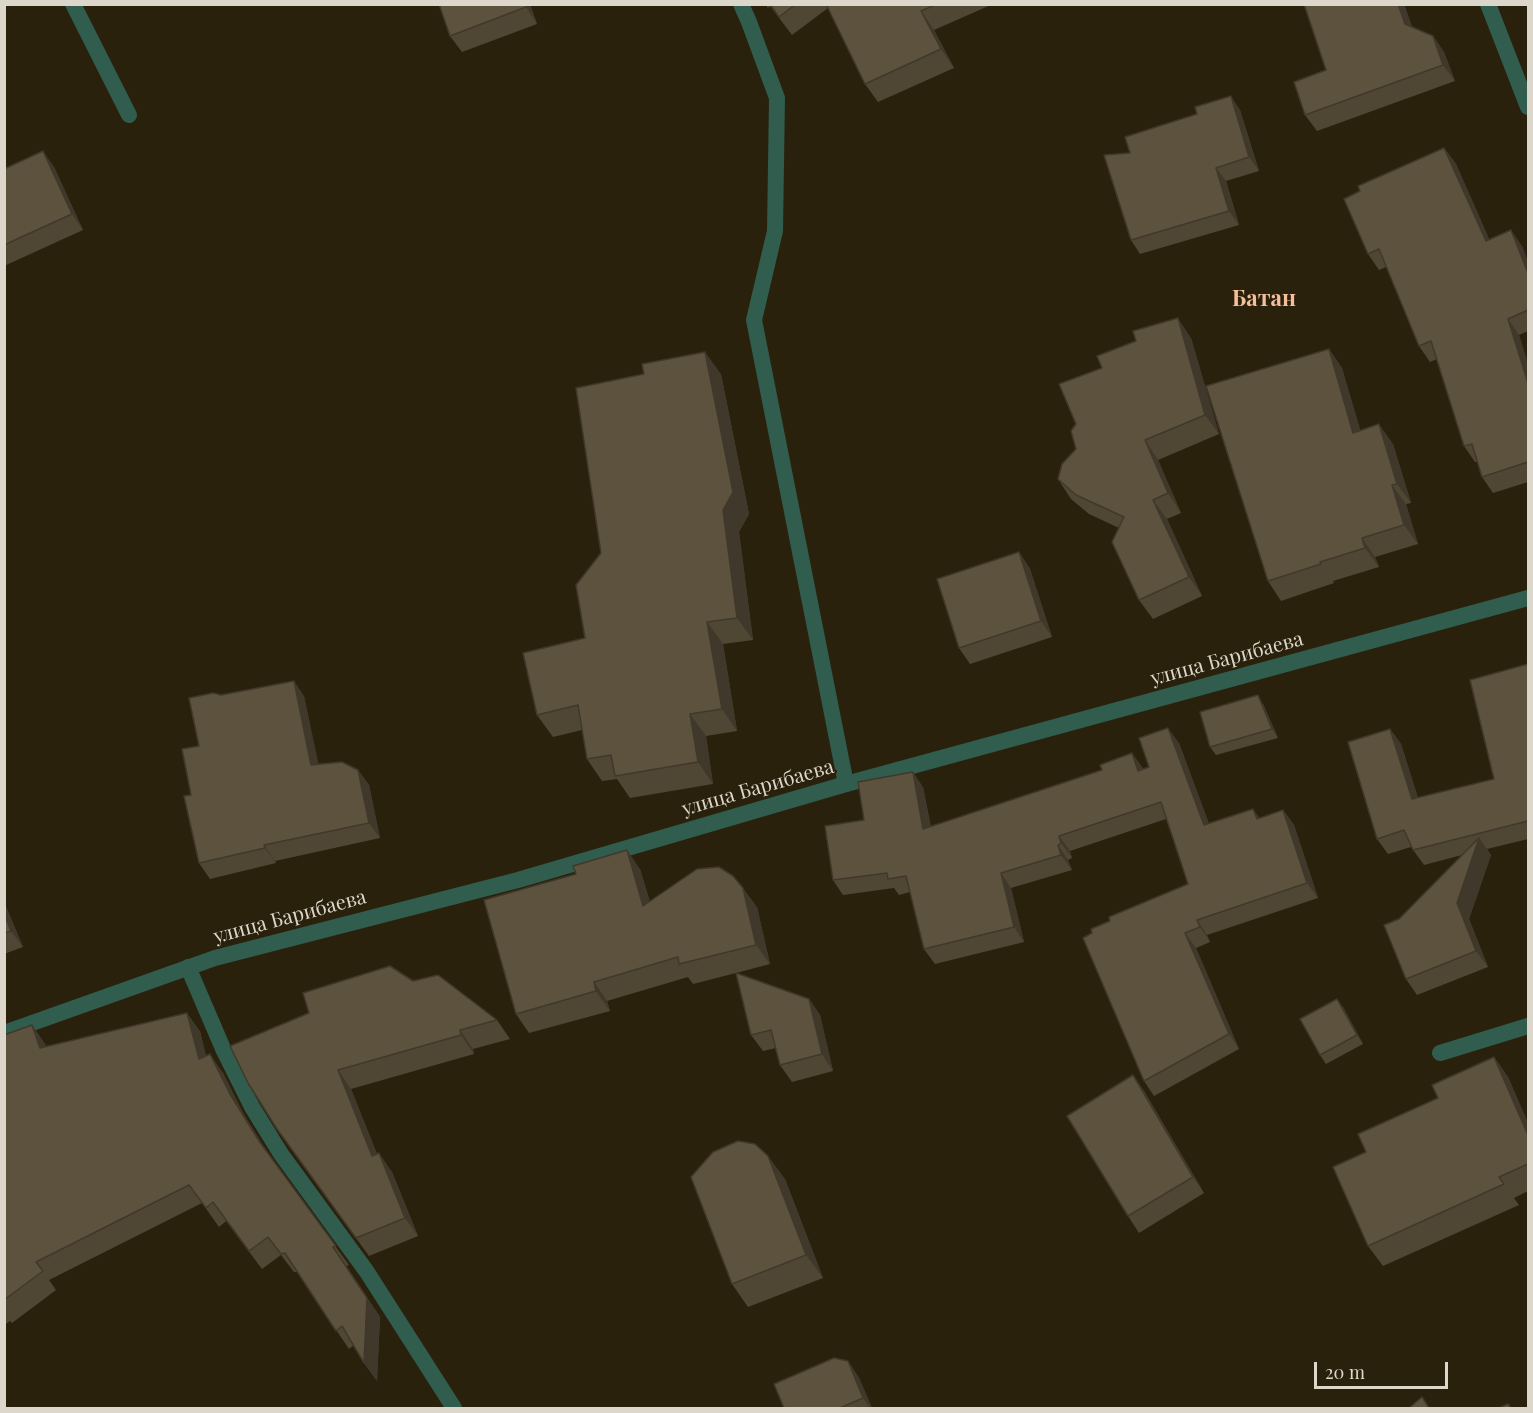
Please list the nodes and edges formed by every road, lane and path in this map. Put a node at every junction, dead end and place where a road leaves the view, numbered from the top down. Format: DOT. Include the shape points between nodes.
graph roads {
  1 [pos="73,4"];
  2 [pos="741,4"];
  3 [pos="1488,4"];
  4 [pos="1528,107"];
  5 [pos="129,115"];
  6 [pos="1528,598"];
  7 [pos="846,784"];
  8 [pos="188,967"];
  9 [pos="1528,1026"];
  10 [pos="4,1033"];
  11 [pos="1440,1053"];
  12 [pos="454,1408"];
  1 -- 5 [label="street"];
  2 -- 7 [label="street" via="777,98 775,231 754,320"];
  3 -- 4 [label="street"];
  6 -- 7 [label="street, улица Барибаева"];
  7 -- 8 [label="street, улица Барибаева" via="518,880"];
  8 -- 10 [label="street, улица Барибаева"];
  8 -- 12 [label="street" via="252,1107 281,1154 367,1272"];
  9 -- 11 [label="street"];
}
